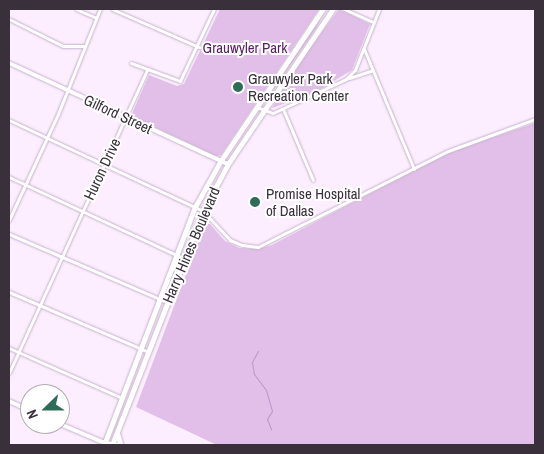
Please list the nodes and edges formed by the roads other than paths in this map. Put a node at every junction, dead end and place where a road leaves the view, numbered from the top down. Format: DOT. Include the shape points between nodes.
graph roads {
  1 [pos="76,9"];
  2 [pos="100,9"];
  3 [pos="112,9"];
  4 [pos="215,9"];
  5 [pos="323,9"];
  6 [pos="333,9"];
  7 [pos="344,9"];
  8 [pos="379,9"];
  9 [pos="96,18"];
  10 [pos="9,19"];
  11 [pos="374,22"];
  12 [pos="86,46"];
  13 [pos="199,47"];
  14 [pos="363,48"];
  15 [pos="9,63"];
  16 [pos="131,63"];
  17 [pos="147,70"];
  18 [pos="373,70"];
  19 [pos="346,79"];
  20 [pos="67,91"];
  21 [pos="257,107"];
  22 [pos="283,109"];
  23 [pos="263,111"];
  24 [pos="126,118"];
  25 [pos="9,120"];
  26 [pos="535,120"];
  27 [pos="47,138"];
  28 [pos="220,162"];
  29 [pos="104,164"];
  30 [pos="228,164"];
  31 [pos="414,168"];
  32 [pos="9,177"];
  33 [pos="314,180"];
  34 [pos="25,184"];
  35 [pos="195,207"];
  36 [pos="203,210"];
  37 [pos="82,211"];
  38 [pos="9,220"];
  39 [pos="9,234"];
  40 [pos="176,255"];
  41 [pos="183,258"];
  42 [pos="61,259"];
  43 [pos="9,292"];
  44 [pos="160,299"];
  45 [pos="167,302"];
  46 [pos="39,306"];
  47 [pos="9,348"];
  48 [pos="142,350"];
  49 [pos="18,352"];
  50 [pos="148,352"];
  51 [pos="9,373"];
  52 [pos="123,398"];
  53 [pos="70,429"];
  54 [pos="117,432"];
  55 [pos="105,445"];
  56 [pos="114,445"];
  57 [pos="121,445"];
  1 -- 9 [label="street"];
  2 -- 9 [label="street"];
  3 -- 13 [label="street"];
  4 -- 13 [label="street"];
  5 -- 21 [label="main road, Harry Hines Boulevard"];
  6 -- 23 [label="main road, Harry Hines Boulevard"];
  7 -- 11 [label="street"];
  8 -- 11 [label="street"];
  9 -- 12 [label="street"];
  10 -- 12 [label="street" via="63,46"];
  11 -- 14 [label="street"];
  12 -- 20 [label="street"];
  13 -- 17 [label="street" via="180,81"];
  14 -- 18 [label="street"];
  14 -- 19 [label="street" via="355,70"];
  15 -- 20 [label="street, Gilford Street"];
  16 -- 17 [label="street"];
  17 -- 24 [label="street, Huron Drive"];
  18 -- 19 [label="street"];
  18 -- 31 [label="street"];
  19 -- 22 [label="street"];
  20 -- 24 [label="street, Gilford Street"];
  20 -- 27 [label="street"];
  21 -- 23 [label="street"];
  21 -- 28 [label="main road, Harry Hines Boulevard"];
  22 -- 23 [label="street" via="270,114"];
  22 -- 33 [label="street"];
  23 -- 30 [label="main road, Harry Hines Boulevard"];
  24 -- 28 [label="street, Gilford Street"];
  24 -- 29 [label="street, Huron Drive"];
  25 -- 27 [label="street"];
  26 -- 31 [label="street" via="448,151"];
  27 -- 29 [label="street"];
  27 -- 34 [label="street"];
  28 -- 30 [label="street, Gilford Street"];
  28 -- 35 [label="main road, Harry Hines Boulevard"];
  29 -- 35 [label="street"];
  29 -- 37 [label="street, Huron Drive"];
  30 -- 36 [label="main road, Harry Hines Boulevard"];
  31 -- 36 [label="street" via="258,246 230,240"];
  32 -- 34 [label="street"];
  34 -- 37 [label="street"];
  34 -- 38 [label="street"];
  35 -- 36 [label="street"];
  35 -- 40 [label="main road, Harry Hines Boulevard"];
  36 -- 41 [label="main road, Harry Hines Boulevard"];
  37 -- 40 [label="street"];
  37 -- 42 [label="street, Huron Drive"];
  39 -- 42 [label="street"];
  40 -- 41 [label="street"];
  40 -- 44 [label="main road, Harry Hines Boulevard"];
  41 -- 45 [label="main road, Harry Hines Boulevard"];
  42 -- 44 [label="street"];
  42 -- 46 [label="street, Huron Drive"];
  43 -- 46 [label="street"];
  44 -- 45 [label="street"];
  44 -- 48 [label="main road, Harry Hines Boulevard"];
  45 -- 50 [label="main road, Harry Hines Boulevard"];
  46 -- 48 [label="street"];
  46 -- 49 [label="street, Huron Drive"];
  47 -- 49 [label="street"];
  48 -- 50 [label="street"];
  48 -- 52 [label="main road, Harry Hines Boulevard"];
  49 -- 51 [label="street, Huron Drive"];
  49 -- 52 [label="street"];
  50 -- 54 [label="main road, Harry Hines Boulevard"];
  52 -- 55 [label="main road, Harry Hines Boulevard"];
  53 -- 55 [label="street"];
  54 -- 56 [label="main road, Harry Hines Boulevard"];
  54 -- 57 [label="main road"];
  55 -- 56 [label="main road"];
}
